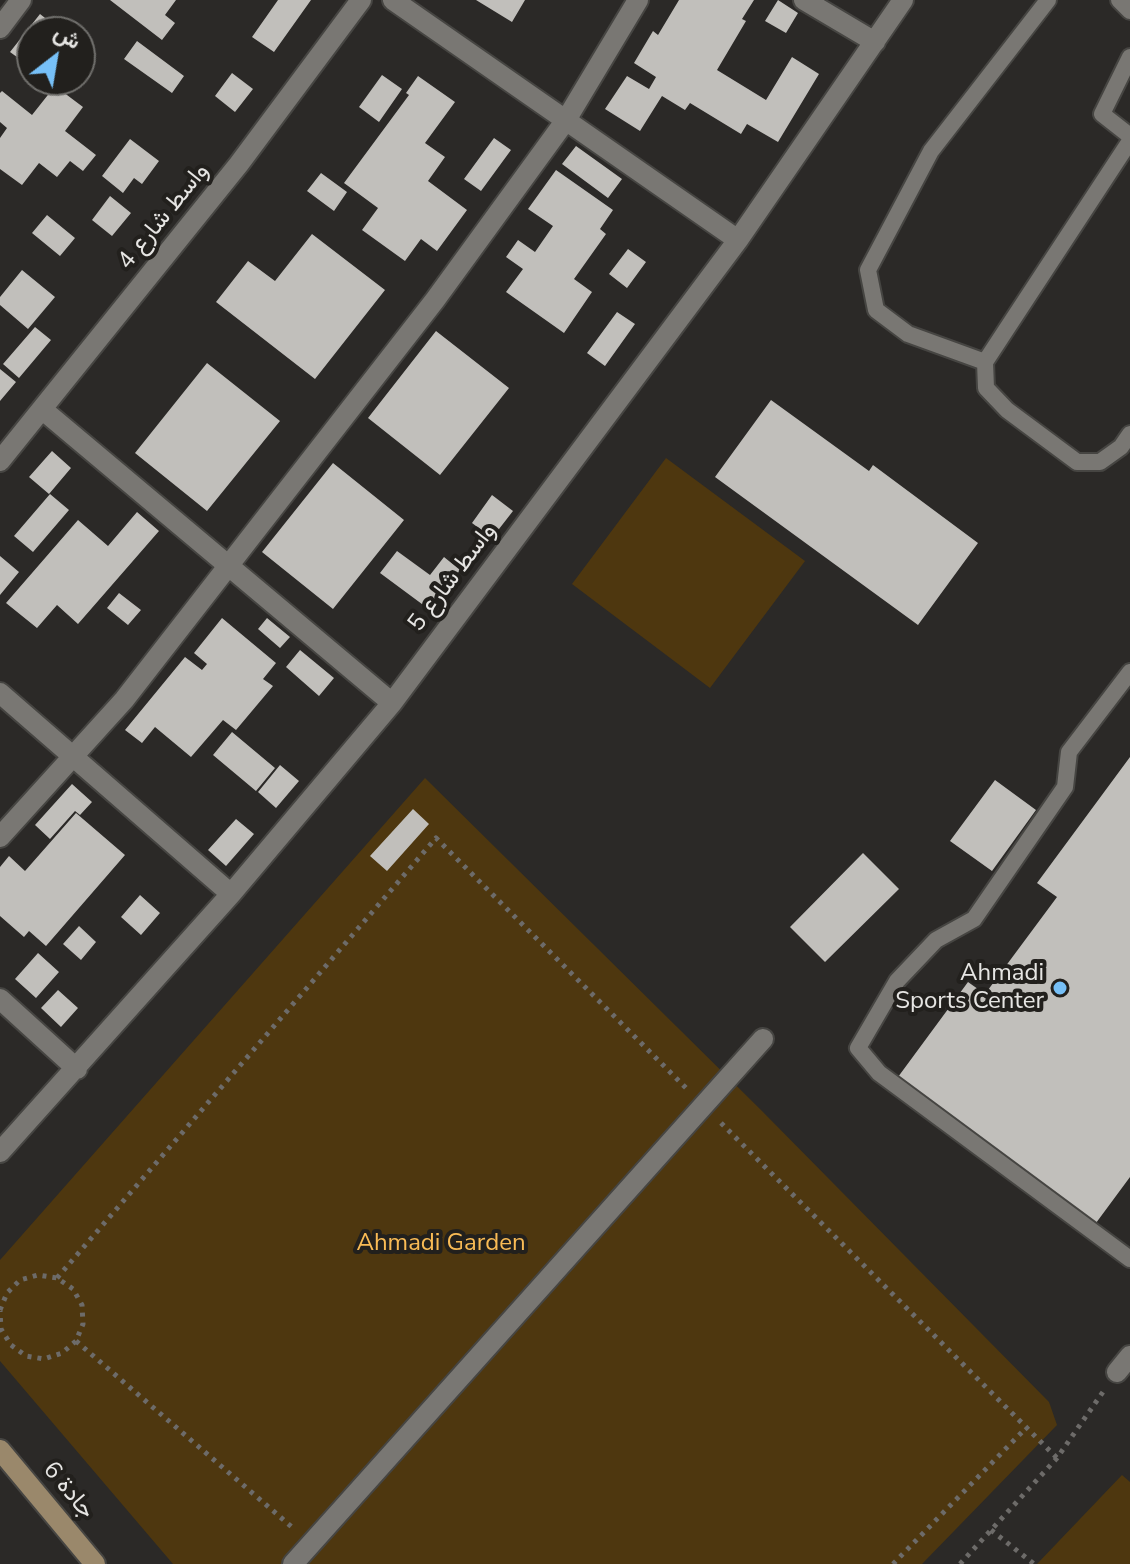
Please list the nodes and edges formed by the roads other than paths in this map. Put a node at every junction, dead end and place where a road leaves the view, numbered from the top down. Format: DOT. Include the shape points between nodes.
graph roads {
  1 [pos="21,0"];
  2 [pos="361,0"];
  3 [pos="393,0"];
  4 [pos="638,0"];
  5 [pos="804,0"];
  6 [pos="903,0"];
  7 [pos="1048,0"];
  8 [pos="1119,0"];
  9 [pos="1130,11"];
  10 [pos="0,28"];
  11 [pos="875,42"];
  12 [pos="1130,57"];
  13 [pos="566,120"];
  14 [pos="1130,138"];
  15 [pos="738,240"];
  16 [pos="985,362"];
  17 [pos="43,410"];
  18 [pos="1130,434"];
  19 [pos="0,461"];
  20 [pos="230,566"];
  21 [pos="1130,672"];
  22 [pos="0,693"];
  23 [pos="392,703"];
  24 [pos="73,758"];
  25 [pos="0,837"];
  26 [pos="231,894"];
  27 [pos="0,999"];
  28 [pos="763,1039"];
  29 [pos="77,1069"];
  30 [pos="0,1152"];
  31 [pos="1130,1259"];
  32 [pos="3,1461"];
  33 [pos="95,1564"];
  34 [pos="293,1564"];
  1 -- 10 [label="street"];
  2 -- 17 [label="street, واسط شارع 4" via="239,164"];
  3 -- 13 [label="street"];
  4 -- 13 [label="street"];
  5 -- 11 [label="street"];
  6 -- 11 [label="street, واسط شارع 5"];
  7 -- 16 [label="lane" via="931,151 868,270 876,310 908,334"];
  8 -- 9 [label="lane"];
  11 -- 15 [label="street, واسط شارع 5"];
  12 -- 14 [label="lane" via="1102,114"];
  13 -- 15 [label="street"];
  13 -- 20 [label="street"];
  14 -- 16 [label="lane"];
  15 -- 23 [label="street, واسط شارع 5"];
  16 -- 18 [label="lane" via="986,388 1077,462 1100,462"];
  17 -- 19 [label="street, واسط شارع 4"];
  17 -- 20 [label="street"];
  20 -- 23 [label="street"];
  20 -- 24 [label="street"];
  21 -- 31 [label="lane" via="1069,752 1065,787 974,919 936,940 897,981 858,1048 879,1073"];
  22 -- 24 [label="street"];
  23 -- 26 [label="street, واسط شارع 5"];
  24 -- 25 [label="street"];
  24 -- 26 [label="street"];
  26 -- 29 [label="street, واسط شارع 5"];
  27 -- 29 [label="street"];
  28 -- 34 [label="street"];
  29 -- 30 [label="street, واسط شارع 5"];
  32 -- 33 [label="main road, جادة 6"];
}
